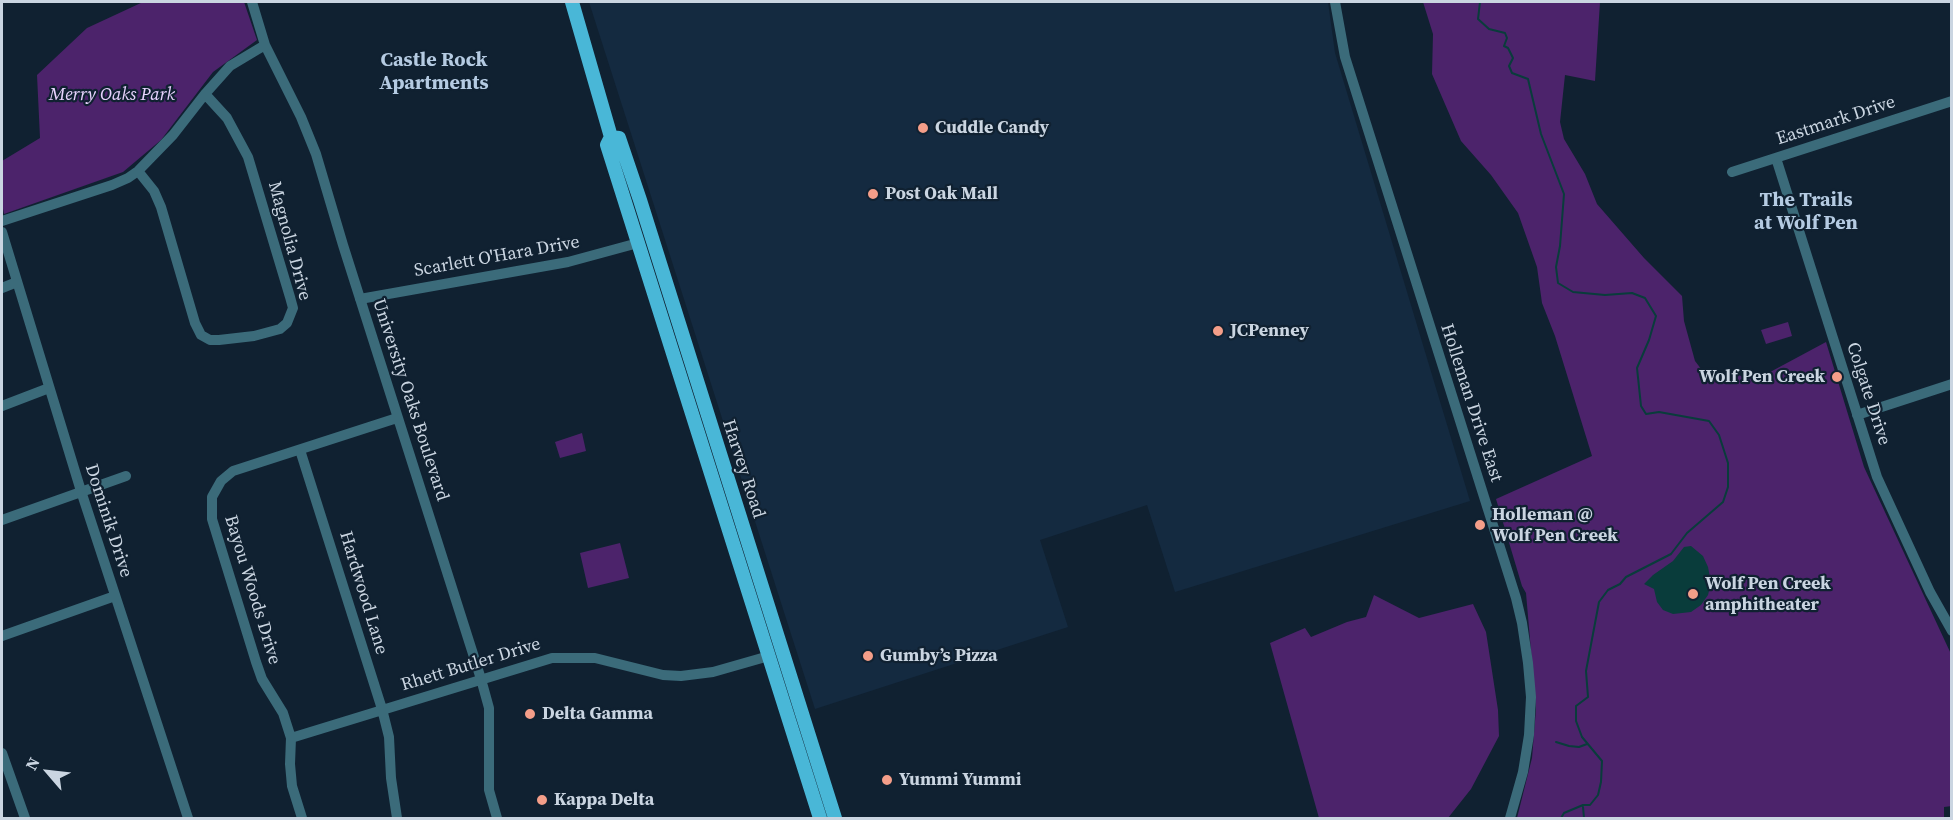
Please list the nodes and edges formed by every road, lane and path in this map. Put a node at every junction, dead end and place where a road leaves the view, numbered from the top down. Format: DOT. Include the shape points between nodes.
graph roads {
  1 [pos="252,2"];
  2 [pos="572,2"];
  3 [pos="1335,2"];
  4 [pos="265,45"];
  5 [pos="205,94"];
  6 [pos="1952,101"];
  7 [pos="611,137"];
  8 [pos="1776,158"];
  9 [pos="138,171"];
  10 [pos="1732,172"];
  11 [pos="2,221"];
  12 [pos="2,232"];
  13 [pos="638,243"];
  14 [pos="662,272"];
  15 [pos="17,282"];
  16 [pos="2,288"];
  17 [pos="360,299"];
  18 [pos="1952,384"];
  19 [pos="49,388"];
  20 [pos="2,406"];
  21 [pos="708,415"];
  22 [pos="1857,415"];
  23 [pos="397,418"];
  24 [pos="694,422"];
  25 [pos="300,450"];
  26 [pos="126,476"];
  27 [pos="81,491"];
  28 [pos="2,519"];
  29 [pos="733,542"];
  30 [pos="761,584"];
  31 [pos="115,596"];
  32 [pos="1952,631"];
  33 [pos="2,636"];
  34 [pos="770,656"];
  35 [pos="481,679"];
  36 [pos="796,694"];
  37 [pos="382,709"];
  38 [pos="291,738"];
  39 [pos="2,753"];
  40 [pos="25,819"];
  41 [pos="188,819"];
  42 [pos="302,819"];
  43 [pos="397,819"];
  44 [pos="497,819"];
  45 [pos="820,819"];
  46 [pos="835,819"];
  47 [pos="1510,819"];
  1 -- 4 [label="street, University Oaks Boulevard"];
  2 -- 7 [label="main road, Harvey Road"];
  3 -- 47 [label="street, Holleman Drive East" via="1345,57 1522,623 1531,697 1529,735"];
  4 -- 5 [label="street" via="230,66"];
  4 -- 17 [label="street, University Oaks Boulevard" via="316,154"];
  5 -- 9 [label="street"];
  5 -- 9 [label="street, Magnolia Drive" via="227,118 248,157 291,297 293,308 280,330 219,340 201,336 161,207"];
  6 -- 8 [label="street, Eastmark Drive"];
  7 -- 13 [label="main road, Harvey Road" via="608,145"];
  7 -- 14 [label="main road, Harvey Road" via="619,138"];
  8 -- 10 [label="street, Eastmark Drive"];
  8 -- 22 [label="street, Colgate Drive"];
  9 -- 11 [label="street" via="112,185"];
  12 -- 15 [label="street, Dominik Drive"];
  13 -- 14 [label="main road" via="645,243 654,268"];
  13 -- 17 [label="street, Scarlett O'Hara Drive" via="568,262"];
  13 -- 24 [label="main road, Harvey Road"];
  14 -- 21 [label="main road, Harvey Road"];
  15 -- 16 [label="street"];
  15 -- 19 [label="street, Dominik Drive"];
  17 -- 23 [label="street, University Oaks Boulevard"];
  18 -- 22 [label="street"];
  19 -- 20 [label="street"];
  19 -- 27 [label="street, Dominik Drive"];
  21 -- 24 [label="main road"];
  21 -- 30 [label="main road, Harvey Road"];
  22 -- 32 [label="street, Colgate Drive" via="1877,477"];
  23 -- 25 [label="street, Bayou Woods Drive"];
  23 -- 35 [label="street, University Oaks Boulevard"];
  24 -- 29 [label="main road, Harvey Road"];
  25 -- 37 [label="street, Hardwood Lane"];
  25 -- 38 [label="street, Bayou Woods Drive" via="233,471 212,497 210,507 255,662 283,713"];
  26 -- 27 [label="street"];
  27 -- 28 [label="street"];
  27 -- 31 [label="street, Dominik Drive"];
  29 -- 30 [label="main road" via="743,549 753,580"];
  29 -- 34 [label="main road, Harvey Road"];
  30 -- 36 [label="main road, Harvey Road"];
  31 -- 33 [label="street"];
  31 -- 41 [label="street, Dominik Drive"];
  34 -- 35 [label="street, Rhett Butler Drive" via="713,672 681,676 595,658 557,657"];
  34 -- 36 [label="main road" via="776,656 787,687"];
  34 -- 45 [label="main road, Harvey Road"];
  35 -- 37 [label="street, Rhett Butler Drive"];
  35 -- 44 [label="street, University Oaks Boulevard" via="489,708 489,790"];
  36 -- 46 [label="main road, Harvey Road"];
  37 -- 38 [label="street, Rhett Butler Drive"];
  37 -- 43 [label="street, Hardwood Lane" via="389,737"];
  38 -- 42 [label="street, Bayou Woods Drive" via="292,786"];
  39 -- 40 [label="street"];
}
